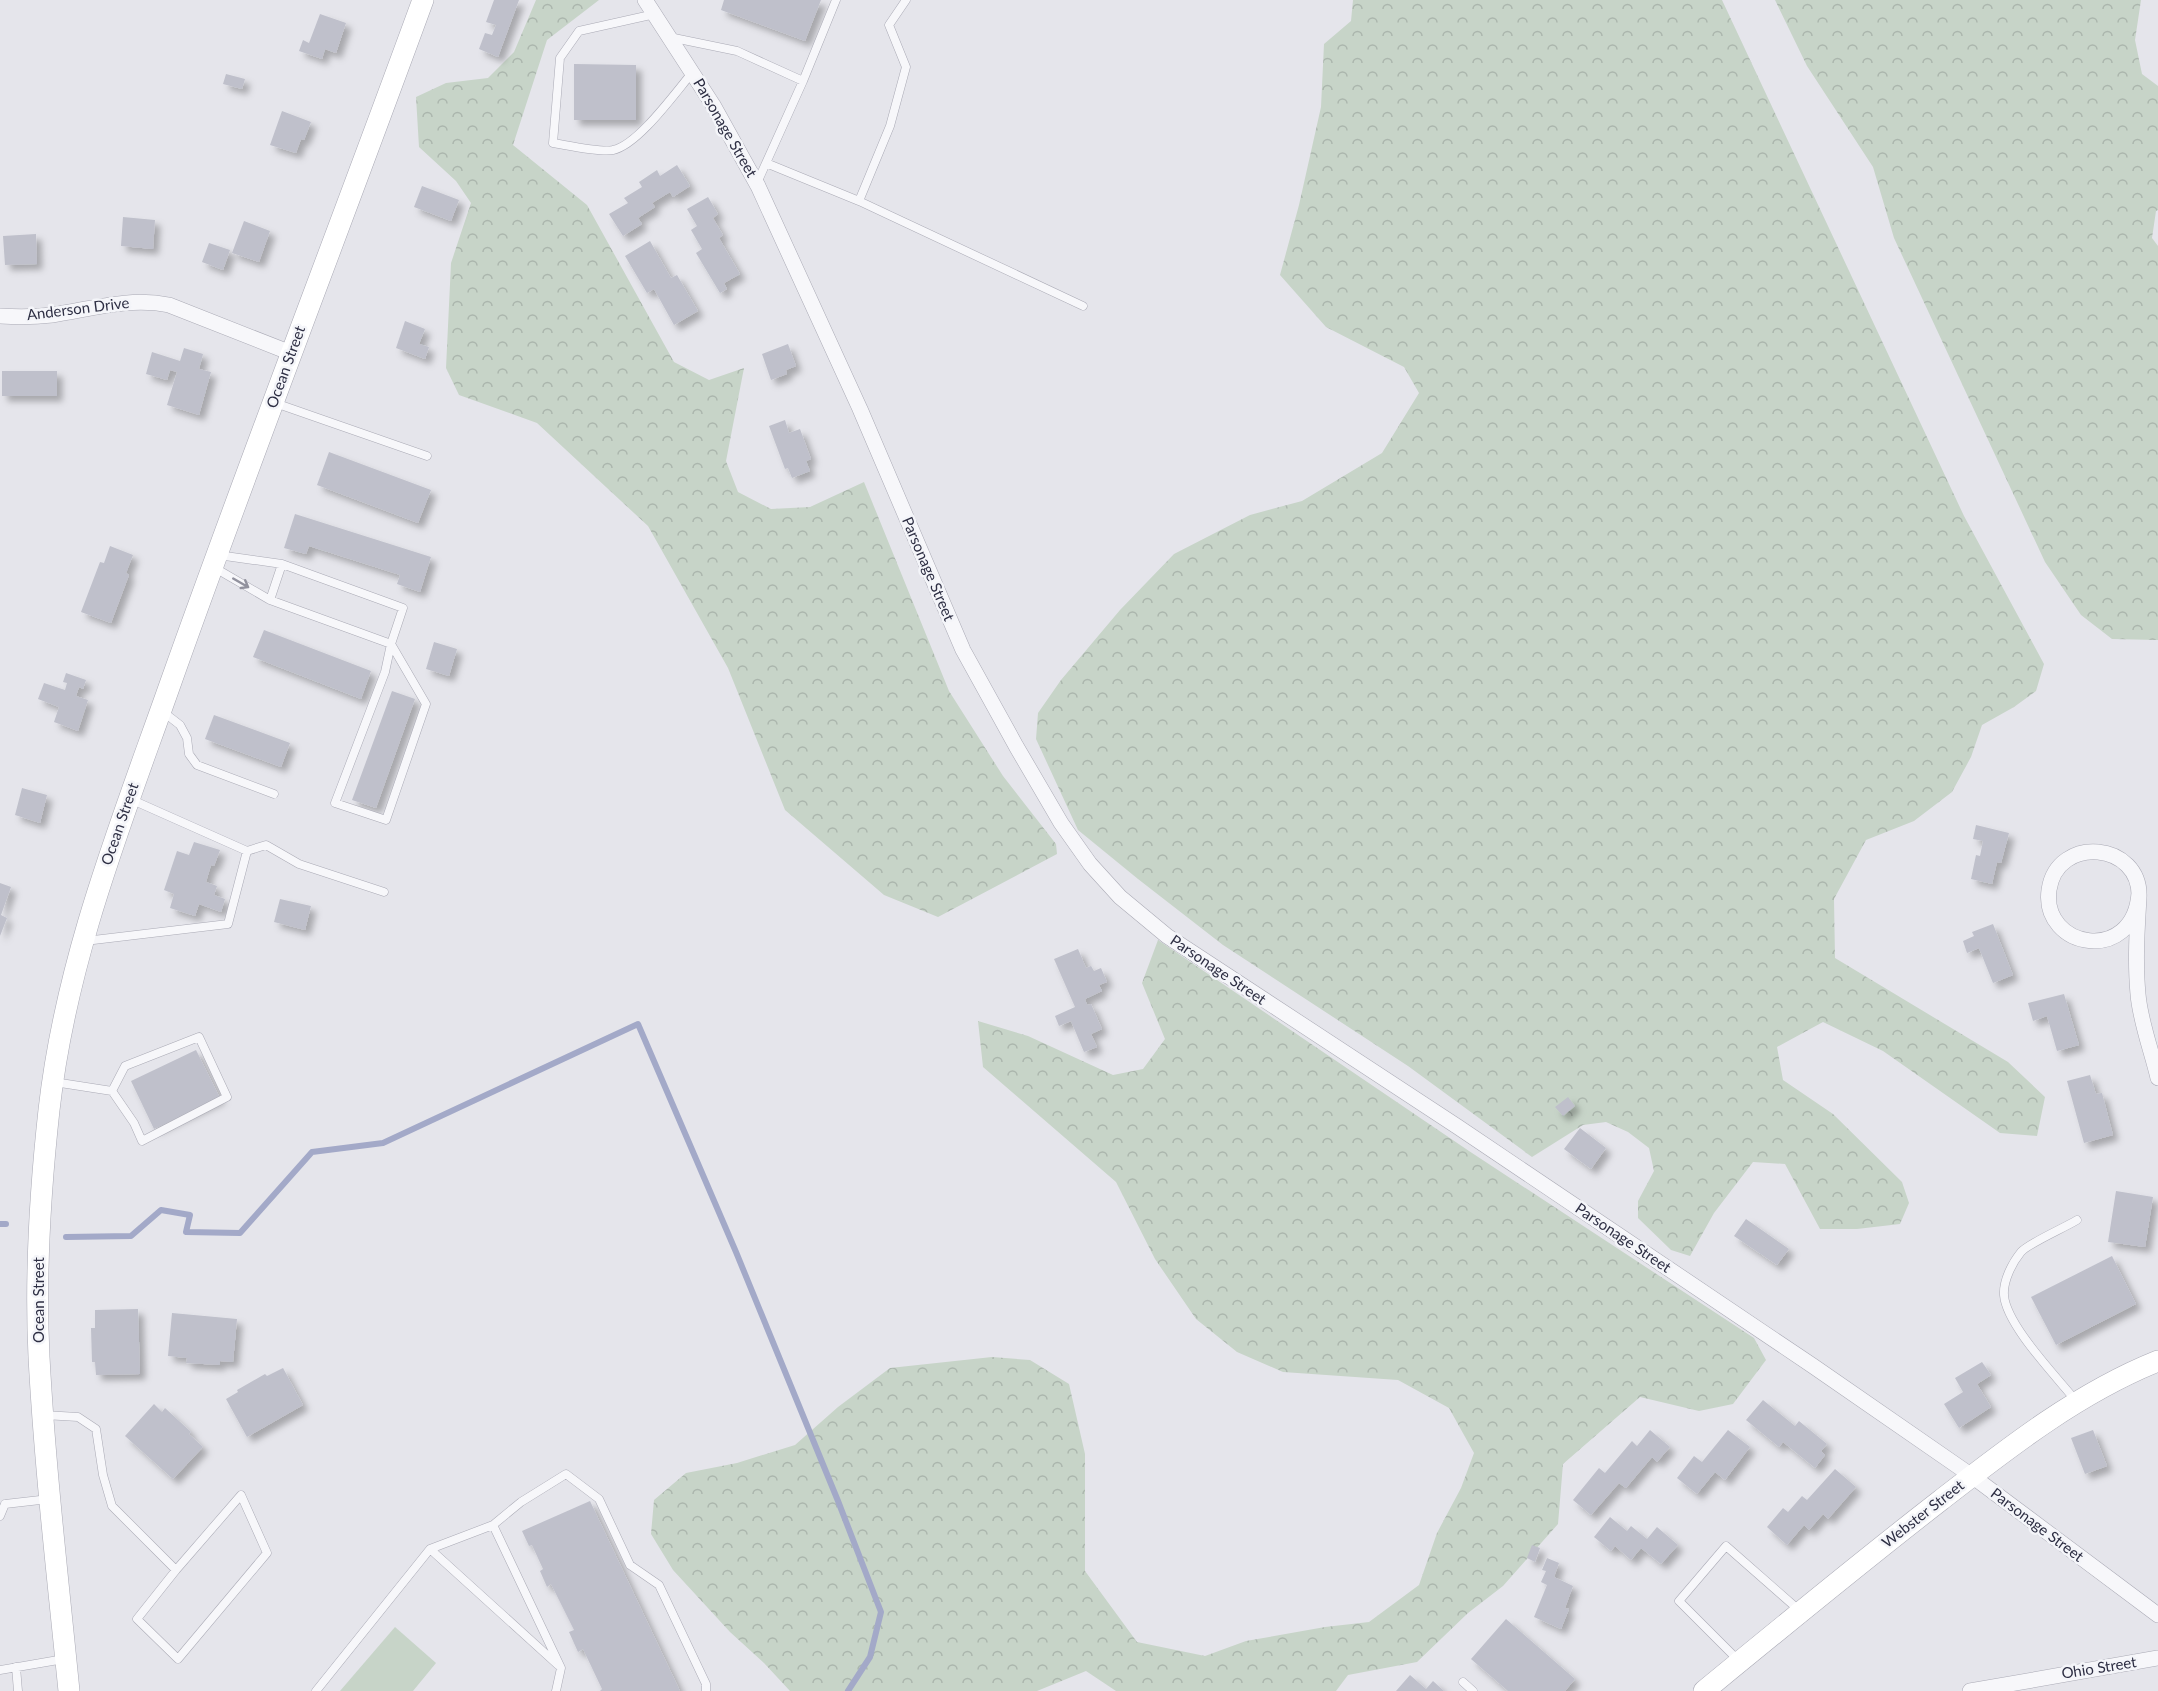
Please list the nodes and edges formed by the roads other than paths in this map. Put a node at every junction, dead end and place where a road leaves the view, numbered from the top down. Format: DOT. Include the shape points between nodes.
graph roads {
  1 [pos="423,0"];
  2 [pos="645,0"];
  3 [pos="836,0"];
  4 [pos="906,0"];
  5 [pos="655,14"];
  6 [pos="669,37"];
  7 [pos="692,73"];
  8 [pos="803,81"];
  9 [pos="766,163"];
  10 [pos="757,183"];
  11 [pos="859,201"];
  12 [pos="1083,306"];
  13 [pos="0,316"];
  14 [pos="291,353"];
  15 [pos="273,403"];
  16 [pos="427,456"];
  17 [pos="214,561"];
  18 [pos="282,564"];
  19 [pos="270,600"];
  20 [pos="391,644"];
  21 [pos="161,710"];
  22 [pos="274,794"];
  23 [pos="128,798"];
  24 [pos="247,851"];
  25 [pos="384,892"];
  26 [pos="2139,893"];
  27 [pos="83,941"];
  28 [pos="2158,1078"];
  29 [pos="53,1082"];
  30 [pos="112,1091"];
  31 [pos="2077,1221"];
  32 [pos="2158,1361"];
  33 [pos="2077,1402"];
  34 [pos="44,1415"];
  35 [pos="1972,1476"];
  36 [pos="50,1498"];
  37 [pos="3,1502"];
  38 [pos="0,1516"];
  39 [pos="493,1525"];
  40 [pos="430,1549"];
  41 [pos="176,1570"];
  42 [pos="1801,1612"];
  43 [pos="2158,1616"];
  44 [pos="2158,1658"];
  45 [pos="66,1659"];
  46 [pos="1740,1662"];
  47 [pos="16,1667"];
  48 [pos="561,1668"];
  49 [pos="0,1670"];
  50 [pos="1463,1683"];
  51 [pos="18,1691"];
  52 [pos="69,1691"];
  53 [pos="316,1691"];
  54 [pos="556,1691"];
  55 [pos="706,1691"];
  56 [pos="1473,1691"];
  57 [pos="1704,1691"];
  58 [pos="1970,1691"];
  1 -- 14 [label="main road, Ocean Street"];
  2 -- 5 [label="street, Parsonage Street"];
  3 -- 8 [label="lane"];
  4 -- 11 [label="lane" via="889,25 906,67 890,126"];
  5 -- 6 [label="street, Parsonage Street"];
  5 -- 7 [label="lane" via="579,31 560,58 553,143 612,151 624,146 639,135"];
  6 -- 7 [label="street, Parsonage Street"];
  6 -- 8 [label="lane" via="736,51"];
  7 -- 10 [label="street, Parsonage Street"];
  8 -- 9 [label="lane"];
  9 -- 10 [label="lane"];
  9 -- 11 [label="lane"];
  10 -- 35 [label="street, Parsonage Street" via="860,409 963,651 1061,823 1120,897 1167,936 1634,1245"];
  11 -- 12 [label="lane"];
  13 -- 14 [label="street, Anderson Drive" via="51,315 118,303 154,302"];
  14 -- 15 [label="main road, Ocean Street"];
  15 -- 16 [label="lane"];
  15 -- 17 [label="main road, Ocean Street"];
  17 -- 18 [label="lane"];
  17 -- 19 [label="lane, one-way"];
  17 -- 21 [label="main road, Ocean Street"];
  18 -- 19 [label="lane"];
  18 -- 20 [label="lane" via="403,608"];
  19 -- 20 [label="lane"];
  20 -- 20 [label="lane" via="385,672 335,803 386,820 426,704"];
  21 -- 22 [label="lane" via="180,725 189,754 197,765"];
  21 -- 23 [label="main road, Ocean Street"];
  23 -- 24 [label="lane"];
  23 -- 27 [label="main road, Ocean Street"];
  24 -- 25 [label="lane" via="267,845 299,864"];
  24 -- 27 [label="lane" via="228,924"];
  26 -- 26 [label="street" via="2137,881 2123,861 2101,851 2089,851 2077,854 2058,868 2049,902 2058,924 2066,932 2098,942 2128,926 2135,916"];
  26 -- 28 [label="street" via="2138,996"];
  27 -- 29 [label="main road, Ocean Street"];
  29 -- 30 [label="lane"];
  29 -- 34 [label="main road, Ocean Street" via="39,1246 39,1355"];
  30 -- 30 [label="lane" via="125,1066 199,1038 227,1097 142,1141"];
  31 -- 33 [label="lane" via="2022,1250 2010,1269 2004,1295 2012,1317 2036,1354"];
  32 -- 33 [label="main road, Webster Street"];
  33 -- 35 [label="main road, Webster Street"];
  34 -- 36 [label="main road, Ocean Street"];
  34 -- 41 [label="lane" via="78,1417 96,1429 112,1506"];
  35 -- 42 [label="main road, Webster Street"];
  35 -- 43 [label="street, Parsonage Street"];
  36 -- 37 [label="lane"];
  36 -- 45 [label="main road, Ocean Street"];
  37 -- 38 [label="lane"];
  39 -- 40 [label="lane"];
  39 -- 48 [label="lane"];
  39 -- 55 [label="lane" via="566,1474 599,1499 630,1565 659,1585"];
  40 -- 48 [label="lane"];
  40 -- 53 [label="lane"];
  41 -- 41 [label="lane" via="212,1528 242,1496 267,1553 178,1659 137,1618"];
  42 -- 46 [label="main road, Webster Street"];
  42 -- 46 [label="lane" via="1726,1546 1679,1601"];
  44 -- 58 [label="street, Ohio Street"];
  45 -- 47 [label="lane"];
  45 -- 52 [label="main road, Ocean Street"];
  46 -- 57 [label="main road, Webster Street"];
  47 -- 49 [label="lane"];
  47 -- 51 [label="lane"];
  48 -- 54 [label="lane"];
  50 -- 56 [label="lane"];
}
